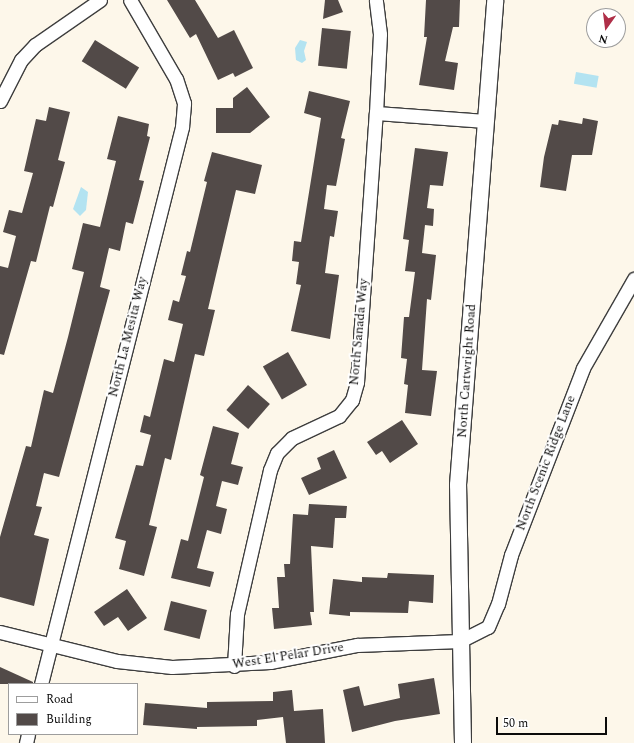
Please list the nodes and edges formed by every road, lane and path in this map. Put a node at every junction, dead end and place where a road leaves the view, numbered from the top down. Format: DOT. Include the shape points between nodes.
graph roads {
  1 [pos="100,0"];
  2 [pos="130,0"];
  3 [pos="376,0"];
  4 [pos="495,0"];
  5 [pos="0,101"];
  6 [pos="376,112"];
  7 [pos="486,121"];
  8 [pos="634,278"];
  9 [pos="0,632"];
  10 [pos="460,641"];
  11 [pos="50,645"];
  12 [pos="234,666"];
  13 [pos="40,683"];
  14 [pos="463,743"];
  1 -- 5 [label="street" via="35,45 21,60"];
  2 -- 11 [label="street, North La Mesita Way" via="176,79 184,103 182,127"];
  3 -- 6 [label="street, North Sanada Way" via="380,34"];
  4 -- 7 [label="street, North Cartwright Road"];
  6 -- 7 [label="street"];
  6 -- 12 [label="street, North Sanada Way" via="357,382 352,400 339,416 292,438 277,453 270,470 237,614"];
  7 -- 10 [label="street, North Cartwright Road" via="458,485"];
  8 -- 10 [label="street, North Scenic Ridge Lane" via="583,368 512,555 498,604 488,627"];
  9 -- 11 [label="street, West El Pelar Drive"];
  10 -- 12 [label="street, West El Pelar Drive" via="357,645 270,662"];
  10 -- 14 [label="street, North Cartwright Road"];
  11 -- 12 [label="street, West El Pelar Drive" via="117,661 165,666"];
  11 -- 13 [label="street, North La Mesita Way"];
}
